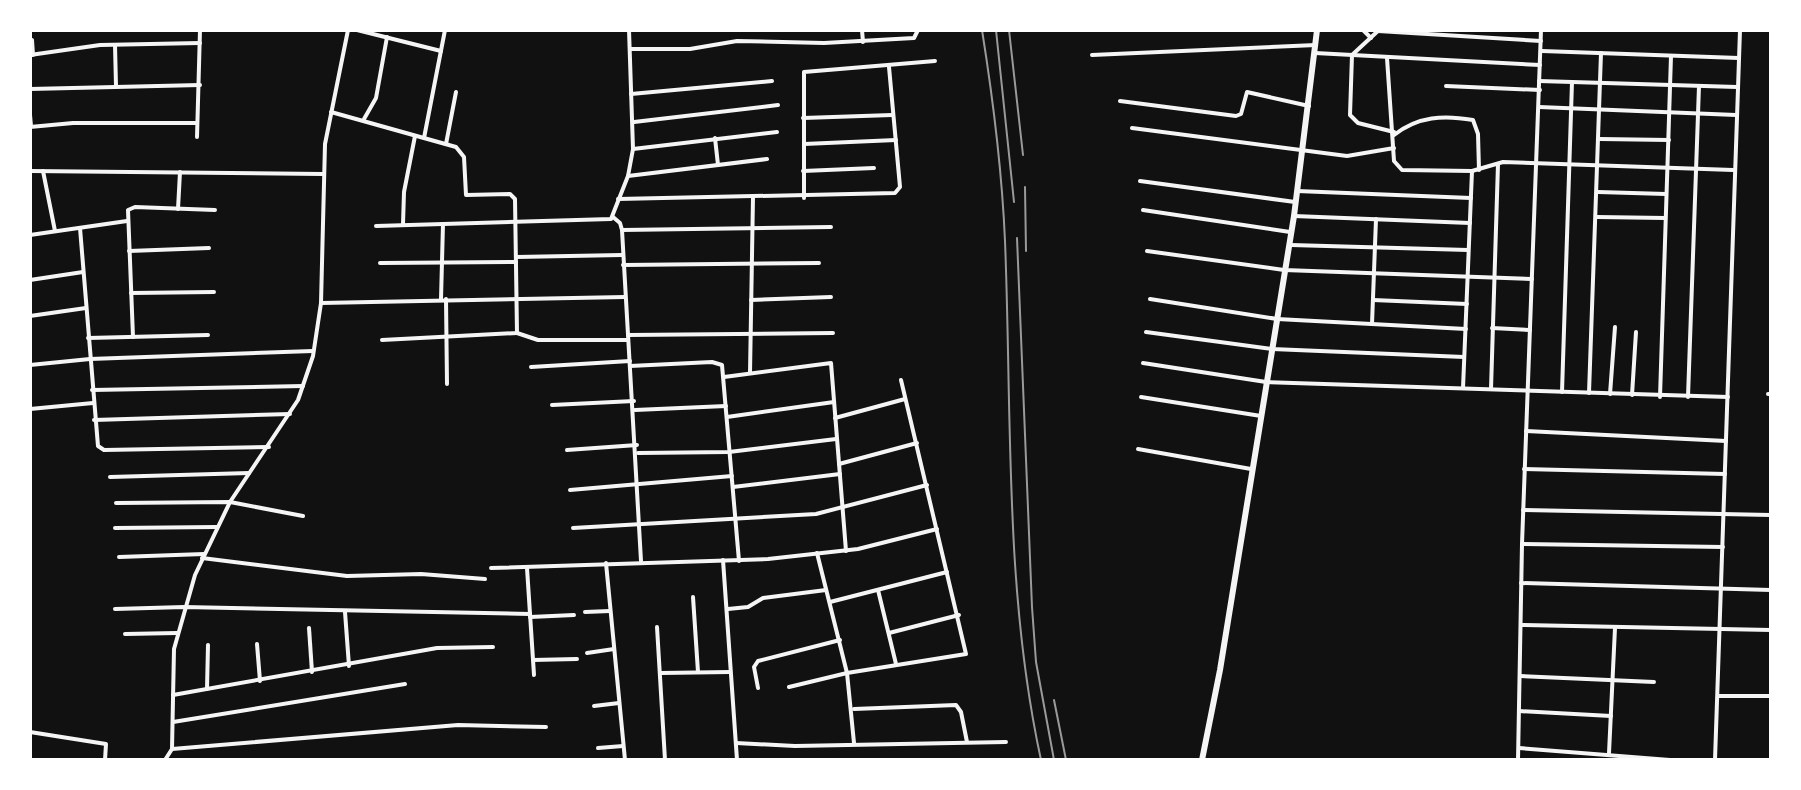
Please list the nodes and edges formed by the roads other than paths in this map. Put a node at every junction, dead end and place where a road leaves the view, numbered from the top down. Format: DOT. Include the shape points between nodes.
graph roads {
  1 [pos="200,30"];
  2 [pos="348,30"];
  3 [pos="357,30"];
  4 [pos="445,30"];
  5 [pos="629,30"];
  6 [pos="862,30"];
  7 [pos="918,30"];
  8 [pos="1317,30"];
  9 [pos="1363,30"];
  10 [pos="1541,30"];
  11 [pos="1740,30"];
  12 [pos="1378,31"];
  13 [pos="390,38"];
  14 [pos="1371,38"];
  15 [pos="32,40"];
  16 [pos="1541,41"];
  17 [pos="863,42"];
  18 [pos="200,43"];
  19 [pos="115,45"];
  20 [pos="629,49"];
  21 [pos="1316,49"];
  22 [pos="441,51"];
  23 [pos="1540,51"];
  24 [pos="1601,53"];
  25 [pos="32,55"];
  26 [pos="1092,55"];
  27 [pos="1352,55"];
  28 [pos="1671,56"];
  29 [pos="1387,58"];
  30 [pos="1739,58"];
  31 [pos="935,61"];
  32 [pos="1540,65"];
  33 [pos="889,67"];
  34 [pos="772,81"];
  35 [pos="1539,81"];
  36 [pos="1572,82"];
  37 [pos="1601,83"];
  38 [pos="200,85"];
  39 [pos="116,86"];
  40 [pos="1446,86"];
  41 [pos="1671,86"];
  42 [pos="1699,86"];
  43 [pos="1737,87"];
  44 [pos="30,89"];
  45 [pos="1540,90"];
  46 [pos="456,92"];
  47 [pos="631,94"];
  48 [pos="1120,101"];
  49 [pos="778,105"];
  50 [pos="1310,106"];
  51 [pos="1538,107"];
  52 [pos="1571,109"];
  53 [pos="1601,110"];
  54 [pos="331,112"];
  55 [pos="1670,114"];
  56 [pos="1698,114"];
  57 [pos="30,115"];
  58 [pos="892,115"];
  59 [pos="1736,115"];
  60 [pos="803,118"];
  61 [pos="364,119"];
  62 [pos="633,122"];
  63 [pos="197,123"];
  64 [pos="30,126"];
  65 [pos="1132,128"];
  66 [pos="777,132"];
  67 [pos="1394,134"];
  68 [pos="415,136"];
  69 [pos="197,137"];
  70 [pos="424,138"];
  71 [pos="715,138"];
  72 [pos="1600,139"];
  73 [pos="896,140"];
  74 [pos="1669,140"];
  75 [pos="446,144"];
  76 [pos="804,144"];
  77 [pos="1394,148"];
  78 [pos="633,149"];
  79 [pos="1302,152"];
  80 [pos="767,159"];
  81 [pos="1498,163"];
  82 [pos="1537,163"];
  83 [pos="718,165"];
  84 [pos="1570,165"];
  85 [pos="1598,166"];
  86 [pos="1668,167"];
  87 [pos="1696,167"];
  88 [pos="874,168"];
  89 [pos="1479,170"];
  90 [pos="1733,170"];
  91 [pos="30,171"];
  92 [pos="43,171"];
  93 [pos="803,171"];
  94 [pos="1472,171"];
  95 [pos="180,172"];
  96 [pos="323,174"];
  97 [pos="628,176"];
  98 [pos="1140,181"];
  99 [pos="1296,191"];
  100 [pos="1598,192"];
  101 [pos="1666,194"];
  102 [pos="753,197"];
  103 [pos="804,198"];
  104 [pos="1471,198"];
  105 [pos="618,199"];
  106 [pos="1295,202"];
  107 [pos="178,209"];
  108 [pos="215,210"];
  109 [pos="1143,210"];
  110 [pos="1294,216"];
  111 [pos="613,217"];
  112 [pos="1597,217"];
  113 [pos="1665,218"];
  114 [pos="1376,219"];
  115 [pos="127,221"];
  116 [pos="515,222"];
  117 [pos="1470,223"];
  118 [pos="443,224"];
  119 [pos="403,225"];
  120 [pos="376,226"];
  121 [pos="831,227"];
  122 [pos="80,228"];
  123 [pos="752,228"];
  124 [pos="622,230"];
  125 [pos="55,231"];
  126 [pos="1290,232"];
  127 [pos="30,235"];
  128 [pos="1288,245"];
  129 [pos="1375,247"];
  130 [pos="209,248"];
  131 [pos="1468,250"];
  132 [pos="129,251"];
  133 [pos="1147,251"];
  134 [pos="623,255"];
  135 [pos="516,259"];
  136 [pos="380,263"];
  137 [pos="443,263"];
  138 [pos="819,263"];
  139 [pos="623,265"];
  140 [pos="752,266"];
  141 [pos="1284,270"];
  142 [pos="84,272"];
  143 [pos="1374,272"];
  144 [pos="1468,276"];
  145 [pos="1494,277"];
  146 [pos="1532,279"];
  147 [pos="30,280"];
  148 [pos="214,292"];
  149 [pos="131,293"];
  150 [pos="625,297"];
  151 [pos="831,297"];
  152 [pos="444,299"];
  153 [pos="517,299"];
  154 [pos="1150,299"];
  155 [pos="751,300"];
  156 [pos="1373,300"];
  157 [pos="321,303"];
  158 [pos="1467,304"];
  159 [pos="86,308"];
  160 [pos="30,316"];
  161 [pos="1277,319"];
  162 [pos="1372,324"];
  163 [pos="1615,327"];
  164 [pos="1492,328"];
  165 [pos="1466,329"];
  166 [pos="1530,330"];
  167 [pos="1146,332"];
  168 [pos="1636,332"];
  169 [pos="517,333"];
  170 [pos="833,333"];
  171 [pos="208,335"];
  172 [pos="446,335"];
  173 [pos="750,336"];
  174 [pos="133,337"];
  175 [pos="88,338"];
  176 [pos="628,338"];
  177 [pos="382,340"];
  178 [pos="1272,349"];
  179 [pos="313,351"];
  180 [pos="1464,357"];
  181 [pos="90,359"];
  182 [pos="630,363"];
  183 [pos="1143,363"];
  184 [pos="30,365"];
  185 [pos="531,367"];
  186 [pos="750,373"];
  187 [pos="724,377"];
  188 [pos="901,380"];
  189 [pos="1266,382"];
  190 [pos="447,384"];
  191 [pos="303,386"];
  192 [pos="1463,388"];
  193 [pos="1491,389"];
  194 [pos="92,390"];
  195 [pos="1527,390"];
  196 [pos="1562,392"];
  197 [pos="1589,393"];
  198 [pos="1610,394"];
  199 [pos="1632,395"];
  200 [pos="1141,397"];
  201 [pos="1660,397"];
  202 [pos="1688,397"];
  203 [pos="1728,397"];
  204 [pos="905,399"];
  205 [pos="634,401"];
  206 [pos="834,402"];
  207 [pos="93,403"];
  208 [pos="552,405"];
  209 [pos="726,406"];
  210 [pos="30,409"];
  211 [pos="635,410"];
  212 [pos="290,414"];
  213 [pos="1261,416"];
  214 [pos="727,417"];
  215 [pos="835,418"];
  216 [pos="94,420"];
  217 [pos="1526,431"];
  218 [pos="836,439"];
  219 [pos="1726,441"];
  220 [pos="917,443"];
  221 [pos="637,445"];
  222 [pos="269,447"];
  223 [pos="1138,449"];
  224 [pos="567,450"];
  225 [pos="729,452"];
  226 [pos="638,453"];
  227 [pos="839,464"];
  228 [pos="1251,469"];
  229 [pos="1524,469"];
  230 [pos="249,473"];
  231 [pos="840,474"];
  232 [pos="1725,474"];
  233 [pos="732,476"];
  234 [pos="110,477"];
  235 [pos="638,484"];
  236 [pos="927,485"];
  237 [pos="733,487"];
  238 [pos="570,490"];
  239 [pos="230,502"];
  240 [pos="116,503"];
  241 [pos="843,508"];
  242 [pos="1523,510"];
  243 [pos="1724,515"];
  244 [pos="1771,515"];
  245 [pos="303,516"];
  246 [pos="737,521"];
  247 [pos="640,524"];
  248 [pos="217,527"];
  249 [pos="115,528"];
  250 [pos="573,528"];
  251 [pos="937,529"];
  252 [pos="1522,544"];
  253 [pos="1723,547"];
  254 [pos="846,551"];
  255 [pos="817,553"];
  256 [pos="203,556"];
  257 [pos="119,557"];
  258 [pos="723,560"];
  259 [pos="641,561"];
  260 [pos="739,561"];
  261 [pos="606,563"];
  262 [pos="491,568"];
  263 [pos="527,568"];
  264 [pos="947,572"];
  265 [pos="485,579"];
  266 [pos="1521,583"];
  267 [pos="1722,589"];
  268 [pos="826,590"];
  269 [pos="878,590"];
  270 [pos="1771,590"];
  271 [pos="693,597"];
  272 [pos="830,602"];
  273 [pos="184,607"];
  274 [pos="115,609"];
  275 [pos="728,609"];
  276 [pos="345,611"];
  277 [pos="610,611"];
  278 [pos="585,612"];
  279 [pos="530,615"];
  280 [pos="574,615"];
  281 [pos="959,615"];
  282 [pos="1521,625"];
  283 [pos="657,627"];
  284 [pos="1615,627"];
  285 [pos="309,628"];
  286 [pos="1771,630"];
  287 [pos="1720,631"];
  288 [pos="177,633"];
  289 [pos="889,633"];
  290 [pos="125,634"];
  291 [pos="840,640"];
  292 [pos="257,644"];
  293 [pos="208,645"];
  294 [pos="493,647"];
  295 [pos="614,649"];
  296 [pos="587,653"];
  297 [pos="577,659"];
  298 [pos="533,660"];
  299 [pos="896,664"];
  300 [pos="349,666"];
  301 [pos="312,672"];
  302 [pos="698,672"];
  303 [pos="731,672"];
  304 [pos="661,673"];
  305 [pos="847,673"];
  306 [pos="534,675"];
  307 [pos="1520,676"];
  308 [pos="1614,680"];
  309 [pos="260,681"];
  310 [pos="1654,682"];
  311 [pos="405,684"];
  312 [pos="789,687"];
  313 [pos="758,688"];
  314 [pos="207,689"];
  315 [pos="173,695"];
  316 [pos="1718,696"];
  317 [pos="1771,696"];
  318 [pos="619,703"];
  319 [pos="594,706"];
  320 [pos="853,709"];
  321 [pos="1519,711"];
  322 [pos="1611,716"];
  323 [pos="173,722"];
  324 [pos="546,727"];
  325 [pos="30,732"];
  326 [pos="967,742"];
  327 [pos="1006,742"];
  328 [pos="736,743"];
  329 [pos="854,744"];
  330 [pos="623,746"];
  331 [pos="598,748"];
  332 [pos="1519,748"];
  333 [pos="172,749"];
  334 [pos="1609,753"];
  335 [pos="105,760"];
  336 [pos="165,760"];
  337 [pos="625,760"];
  338 [pos="665,760"];
  339 [pos="737,760"];
  340 [pos="1202,760"];
  341 [pos="1518,760"];
  342 [pos="1670,760"];
  343 [pos="1715,760"];
  1 -- 18 [label="street"];
  2 -- 54 [label="street"];
  3 -- 13 [label="street"];
  4 -- 22 [label="street"];
  5 -- 20 [label="street"];
  6 -- 17 [label="street"];
  7 -- 17 [label="street" via="914,38"];
  8 -- 21 [label="main road"];
  9 -- 14 [label="street"];
  10 -- 16 [label="street"];
  11 -- 30 [label="street"];
  12 -- 14 [label="street"];
  12 -- 16 [label="street"];
  13 -- 22 [label="street"];
  13 -- 61 [label="street"];
  14 -- 27 [label="street"];
  15 -- 25 [label="street"];
  16 -- 23 [label="street"];
  17 -- 20 [label="street" via="737,41 690,49"];
  18 -- 19 [label="street"];
  18 -- 38 [label="street"];
  19 -- 25 [label="street"];
  19 -- 39 [label="street"];
  20 -- 47 [label="street"];
  21 -- 26 [label="street"];
  21 -- 27 [label="street"];
  21 -- 50 [label="main road"];
  22 -- 70 [label="street"];
  23 -- 24 [label="street"];
  23 -- 32 [label="street"];
  24 -- 28 [label="street"];
  24 -- 37 [label="street"];
  27 -- 29 [label="street"];
  27 -- 67 [label="street" via="1350,115 1358,123"];
  28 -- 30 [label="street"];
  28 -- 41 [label="street"];
  29 -- 32 [label="street"];
  29 -- 67 [label="street"];
  30 -- 43 [label="street"];
  31 -- 33 [label="street"];
  32 -- 35 [label="street"];
  33 -- 58 [label="street"];
  33 -- 60 [label="street" via="808,70 803,75"];
  34 -- 47 [label="street"];
  35 -- 36 [label="street"];
  35 -- 45 [label="street"];
  36 -- 37 [label="street"];
  36 -- 52 [label="street"];
  37 -- 41 [label="street"];
  37 -- 53 [label="street"];
  38 -- 39 [label="street"];
  38 -- 63 [label="street"];
  39 -- 44 [label="street"];
  40 -- 45 [label="street"];
  41 -- 42 [label="street"];
  41 -- 55 [label="street"];
  42 -- 43 [label="street"];
  42 -- 56 [label="street"];
  43 -- 59 [label="street"];
  45 -- 51 [label="street"];
  46 -- 75 [label="street"];
  47 -- 62 [label="street"];
  48 -- 50 [label="street" via="1236,116 1247,92"];
  49 -- 62 [label="street"];
  50 -- 79 [label="main road"];
  51 -- 52 [label="street"];
  51 -- 82 [label="street"];
  52 -- 53 [label="street"];
  52 -- 84 [label="street"];
  53 -- 55 [label="street"];
  53 -- 72 [label="street"];
  54 -- 61 [label="street"];
  54 -- 96 [label="street"];
  55 -- 56 [label="street"];
  55 -- 74 [label="street"];
  56 -- 59 [label="street"];
  56 -- 87 [label="street"];
  57 -- 64 [label="street"];
  58 -- 60 [label="street"];
  58 -- 73 [label="street"];
  59 -- 90 [label="street"];
  60 -- 76 [label="street"];
  61 -- 68 [label="street"];
  62 -- 78 [label="street"];
  63 -- 64 [label="street"];
  63 -- 69 [label="street"];
  65 -- 79 [label="street"];
  66 -- 71 [label="street"];
  67 -- 77 [label="street"];
  67 -- 89 [label="street" via="1429,118 1473,120"];
  68 -- 70 [label="street"];
  68 -- 119 [label="street"];
  70 -- 75 [label="street"];
  71 -- 78 [label="street"];
  71 -- 83 [label="street"];
  72 -- 74 [label="street"];
  72 -- 85 [label="street"];
  73 -- 76 [label="street"];
  73 -- 103 [label="street" via="899,191"];
  74 -- 86 [label="street"];
  75 -- 116 [label="street" via="462,150 466,195 513,195"];
  76 -- 93 [label="street"];
  77 -- 79 [label="street" via="1347,156"];
  77 -- 94 [label="street" via="1394,161 1402,170"];
  78 -- 97 [label="street"];
  79 -- 99 [label="main road"];
  80 -- 83 [label="street"];
  81 -- 82 [label="street"];
  81 -- 89 [label="street"];
  81 -- 145 [label="street"];
  82 -- 84 [label="street"];
  82 -- 146 [label="street"];
  83 -- 97 [label="street"];
  84 -- 85 [label="street"];
  84 -- 196 [label="street"];
  85 -- 86 [label="street"];
  85 -- 100 [label="street"];
  86 -- 87 [label="street"];
  86 -- 101 [label="street"];
  87 -- 90 [label="street"];
  87 -- 202 [label="street"];
  88 -- 93 [label="street"];
  89 -- 94 [label="street"];
  90 -- 203 [label="street"];
  91 -- 92 [label="street"];
  92 -- 95 [label="street"];
  92 -- 125 [label="street"];
  93 -- 103 [label="street"];
  94 -- 104 [label="street"];
  95 -- 96 [label="street"];
  95 -- 107 [label="street"];
  96 -- 157 [label="street"];
  97 -- 105 [label="street"];
  98 -- 106 [label="street"];
  99 -- 104 [label="street"];
  99 -- 106 [label="main road"];
  100 -- 101 [label="street"];
  100 -- 112 [label="street"];
  101 -- 113 [label="street"];
  102 -- 103 [label="street"];
  102 -- 105 [label="street"];
  102 -- 123 [label="street"];
  104 -- 117 [label="street"];
  105 -- 111 [label="street"];
  106 -- 110 [label="main road"];
  107 -- 108 [label="street"];
  107 -- 115 [label="street" via="135,207 128,210"];
  109 -- 126 [label="street"];
  110 -- 114 [label="street"];
  110 -- 126 [label="main road"];
  111 -- 116 [label="street"];
  111 -- 124 [label="street"];
  112 -- 113 [label="street"];
  112 -- 197 [label="street"];
  113 -- 201 [label="street"];
  114 -- 117 [label="street"];
  114 -- 129 [label="street"];
  115 -- 122 [label="street"];
  115 -- 132 [label="street"];
  116 -- 118 [label="street"];
  116 -- 135 [label="street"];
  117 -- 131 [label="street"];
  118 -- 119 [label="street"];
  118 -- 137 [label="street"];
  119 -- 120 [label="street"];
  121 -- 123 [label="street"];
  122 -- 125 [label="street"];
  122 -- 142 [label="street"];
  123 -- 124 [label="street"];
  123 -- 140 [label="street"];
  124 -- 134 [label="street"];
  125 -- 127 [label="street"];
  126 -- 128 [label="main road"];
  128 -- 129 [label="street"];
  128 -- 141 [label="main road"];
  129 -- 131 [label="street"];
  129 -- 143 [label="street"];
  130 -- 132 [label="street"];
  131 -- 144 [label="street"];
  132 -- 149 [label="street"];
  133 -- 141 [label="street"];
  134 -- 135 [label="street"];
  134 -- 139 [label="street"];
  135 -- 137 [label="street"];
  135 -- 153 [label="street"];
  136 -- 137 [label="street"];
  137 -- 152 [label="street"];
  138 -- 140 [label="street"];
  139 -- 140 [label="street"];
  139 -- 150 [label="street"];
  140 -- 155 [label="street"];
  141 -- 143 [label="street"];
  141 -- 161 [label="main road"];
  142 -- 147 [label="street"];
  142 -- 159 [label="street"];
  143 -- 144 [label="street"];
  143 -- 156 [label="street"];
  144 -- 145 [label="street"];
  144 -- 158 [label="street"];
  145 -- 146 [label="street"];
  145 -- 164 [label="street"];
  146 -- 166 [label="street"];
  148 -- 149 [label="street"];
  149 -- 174 [label="street"];
  150 -- 153 [label="street"];
  150 -- 176 [label="street"];
  151 -- 155 [label="street"];
  152 -- 153 [label="street"];
  152 -- 157 [label="street"];
  152 -- 172 [label="street"];
  153 -- 169 [label="street"];
  154 -- 161 [label="street"];
  155 -- 173 [label="street"];
  156 -- 158 [label="street"];
  156 -- 162 [label="street"];
  157 -- 179 [label="street"];
  158 -- 165 [label="street"];
  159 -- 160 [label="street"];
  159 -- 175 [label="street"];
  161 -- 162 [label="street"];
  161 -- 178 [label="main road"];
  162 -- 165 [label="street"];
  163 -- 198 [label="street"];
  164 -- 166 [label="street"];
  164 -- 193 [label="street"];
  165 -- 180 [label="street"];
  166 -- 195 [label="street"];
  167 -- 178 [label="street"];
  168 -- 199 [label="street"];
  169 -- 172 [label="street"];
  169 -- 176 [label="street" via="538,340"];
  170 -- 173 [label="street"];
  171 -- 174 [label="street"];
  172 -- 177 [label="street"];
  172 -- 190 [label="street"];
  173 -- 176 [label="street"];
  173 -- 186 [label="street"];
  174 -- 175 [label="street"];
  175 -- 181 [label="street"];
  176 -- 182 [label="street"];
  178 -- 180 [label="street"];
  178 -- 189 [label="main road"];
  179 -- 181 [label="street"];
  179 -- 191 [label="street"];
  180 -- 192 [label="street"];
  181 -- 184 [label="street"];
  181 -- 194 [label="street"];
  182 -- 185 [label="street"];
  182 -- 187 [label="street" via="719,363"];
  182 -- 205 [label="street"];
  183 -- 189 [label="street"];
  186 -- 187 [label="street"];
  186 -- 206 [label="street" via="831,363"];
  187 -- 209 [label="street"];
  188 -- 204 [label="street"];
  189 -- 192 [label="street"];
  189 -- 213 [label="main road"];
  191 -- 194 [label="street"];
  191 -- 212 [label="street"];
  192 -- 193 [label="street"];
  193 -- 195 [label="street"];
  194 -- 207 [label="street"];
  195 -- 196 [label="street"];
  195 -- 217 [label="street"];
  196 -- 197 [label="street"];
  197 -- 198 [label="street"];
  198 -- 199 [label="street"];
  199 -- 201 [label="street"];
  200 -- 213 [label="street"];
  201 -- 202 [label="street"];
  202 -- 203 [label="street"];
  203 -- 219 [label="street"];
  204 -- 215 [label="street"];
  204 -- 220 [label="street"];
  205 -- 208 [label="street"];
  205 -- 211 [label="street"];
  206 -- 214 [label="street"];
  206 -- 215 [label="street"];
  207 -- 210 [label="street"];
  207 -- 216 [label="street"];
  209 -- 211 [label="street"];
  209 -- 214 [label="street"];
  211 -- 221 [label="street"];
  212 -- 216 [label="street"];
  212 -- 222 [label="street"];
  213 -- 228 [label="main road"];
  214 -- 225 [label="street"];
  215 -- 218 [label="street"];
  216 -- 222 [label="street" via="98,446 104,450"];
  217 -- 219 [label="street"];
  217 -- 229 [label="street"];
  218 -- 225 [label="street"];
  218 -- 227 [label="street"];
  219 -- 232 [label="street"];
  220 -- 227 [label="street"];
  220 -- 236 [label="street"];
  221 -- 224 [label="street"];
  221 -- 226 [label="street"];
  222 -- 230 [label="street"];
  223 -- 228 [label="street"];
  225 -- 226 [label="street"];
  225 -- 233 [label="street"];
  226 -- 235 [label="street"];
  227 -- 231 [label="street"];
  228 -- 340 [label="main road"];
  229 -- 232 [label="street"];
  229 -- 242 [label="street"];
  230 -- 234 [label="street"];
  230 -- 239 [label="street"];
  231 -- 237 [label="street"];
  231 -- 241 [label="street"];
  232 -- 243 [label="street"];
  233 -- 235 [label="street"];
  233 -- 237 [label="street"];
  235 -- 238 [label="street"];
  235 -- 247 [label="street"];
  236 -- 241 [label="street"];
  236 -- 251 [label="street"];
  237 -- 246 [label="street"];
  239 -- 240 [label="street"];
  239 -- 245 [label="street"];
  239 -- 248 [label="street"];
  241 -- 246 [label="street"];
  241 -- 254 [label="street"];
  242 -- 243 [label="street"];
  242 -- 252 [label="street"];
  243 -- 244 [label="street"];
  243 -- 253 [label="street"];
  246 -- 247 [label="street"];
  246 -- 260 [label="street"];
  247 -- 250 [label="street"];
  247 -- 259 [label="street"];
  248 -- 249 [label="street"];
  248 -- 256 [label="street"];
  251 -- 254 [label="street"];
  251 -- 264 [label="street"];
  252 -- 253 [label="street"];
  252 -- 266 [label="street"];
  253 -- 267 [label="street"];
  254 -- 255 [label="street"];
  255 -- 260 [label="street"];
  255 -- 268 [label="street"];
  256 -- 257 [label="street"];
  256 -- 265 [label="street" via="347,576"];
  256 -- 273 [label="street"];
  258 -- 259 [label="street"];
  258 -- 260 [label="street"];
  258 -- 275 [label="street"];
  259 -- 261 [label="street"];
  261 -- 263 [label="street"];
  261 -- 277 [label="street"];
  262 -- 263 [label="street"];
  263 -- 279 [label="street"];
  264 -- 269 [label="street"];
  264 -- 281 [label="street"];
  266 -- 267 [label="street"];
  266 -- 282 [label="street"];
  267 -- 270 [label="street"];
  267 -- 287 [label="street"];
  268 -- 272 [label="street"];
  268 -- 275 [label="street" via="763,598 748,607"];
  269 -- 272 [label="street"];
  269 -- 289 [label="street"];
  271 -- 302 [label="street"];
  272 -- 291 [label="street"];
  273 -- 274 [label="street"];
  273 -- 276 [label="street"];
  273 -- 288 [label="street"];
  275 -- 303 [label="street"];
  276 -- 279 [label="street"];
  276 -- 300 [label="street"];
  277 -- 278 [label="street"];
  277 -- 295 [label="street"];
  279 -- 280 [label="street"];
  279 -- 298 [label="street"];
  281 -- 289 [label="street"];
  281 -- 299 [label="street" via="966,654"];
  282 -- 284 [label="street"];
  282 -- 307 [label="street"];
  283 -- 304 [label="street"];
  284 -- 287 [label="street"];
  284 -- 308 [label="street"];
  285 -- 301 [label="street"];
  286 -- 287 [label="street"];
  287 -- 316 [label="street"];
  288 -- 290 [label="street"];
  288 -- 315 [label="street"];
  289 -- 299 [label="street"];
  291 -- 305 [label="street"];
  291 -- 313 [label="street" via="758,661"];
  292 -- 309 [label="street"];
  293 -- 314 [label="street"];
  294 -- 300 [label="street" via="437,648"];
  295 -- 296 [label="street"];
  295 -- 318 [label="street"];
  297 -- 298 [label="street"];
  298 -- 306 [label="street"];
  299 -- 305 [label="street"];
  300 -- 301 [label="street"];
  301 -- 309 [label="street"];
  302 -- 303 [label="street"];
  302 -- 304 [label="street"];
  303 -- 328 [label="street"];
  304 -- 338 [label="street"];
  305 -- 312 [label="street"];
  305 -- 320 [label="street"];
  307 -- 308 [label="street"];
  307 -- 321 [label="street"];
  308 -- 310 [label="street"];
  308 -- 322 [label="street"];
  309 -- 314 [label="street"];
  311 -- 323 [label="street"];
  314 -- 315 [label="street"];
  315 -- 323 [label="street"];
  316 -- 317 [label="street"];
  316 -- 343 [label="street"];
  318 -- 319 [label="street"];
  318 -- 330 [label="street"];
  320 -- 326 [label="street" via="956,705"];
  320 -- 329 [label="street"];
  321 -- 322 [label="street"];
  321 -- 332 [label="street"];
  322 -- 334 [label="street"];
  323 -- 333 [label="street"];
  324 -- 333 [label="street" via="446,726"];
  325 -- 335 [label="street" via="106,744"];
  326 -- 327 [label="street"];
  326 -- 329 [label="street"];
  328 -- 329 [label="street"];
  328 -- 339 [label="street"];
  330 -- 331 [label="street"];
  330 -- 337 [label="street"];
  332 -- 334 [label="street"];
  332 -- 341 [label="street"];
  333 -- 336 [label="street"];
  334 -- 342 [label="street"];
}
